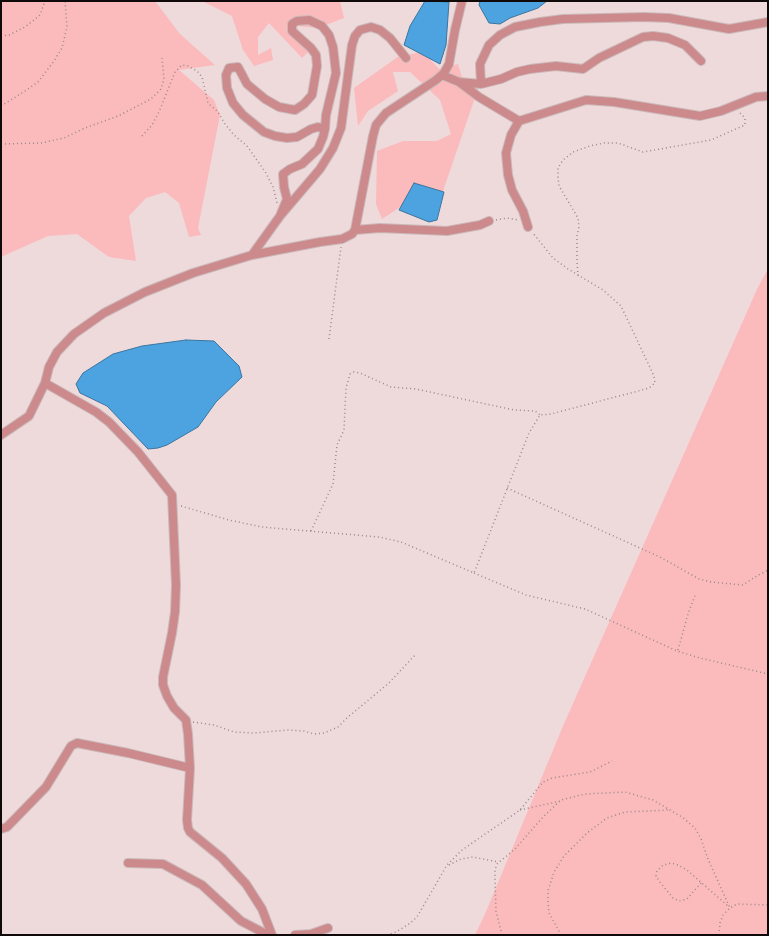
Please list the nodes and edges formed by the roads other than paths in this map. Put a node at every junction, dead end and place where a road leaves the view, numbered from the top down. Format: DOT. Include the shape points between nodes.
graph roads {
  1 [pos="462,1"];
  2 [pos="768,22"];
  3 [pos="406,58"];
  4 [pos="701,60"];
  5 [pos="442,75"];
  6 [pos="459,82"];
  7 [pos="481,84"];
  8 [pos="768,96"];
  9 [pos="519,120"];
  10 [pos="325,129"];
  11 [pos="280,216"];
  12 [pos="489,221"];
  13 [pos="528,227"];
  14 [pos="355,230"];
  15 [pos="252,255"];
  16 [pos="45,383"];
  17 [pos="1,436"];
  18 [pos="190,768"];
  19 [pos="1,829"];
  20 [pos="128,863"];
  21 [pos="328,928"];
  22 [pos="268,935"];
  23 [pos="272,935"];
  24 [pos="295,935"];
  1 -- 5 [label="street" via="449,64"];
  2 -- 7 [label="street" via="729,29 669,18 644,17 563,19 515,27 489,45 480,64"];
  3 -- 11 [label="street" via="380,30 371,27 360,30 355,36 341,128 333,148 320,168"];
  4 -- 7 [label="street" via="685,45 668,38 652,36 636,40 583,69 556,66 530,69"];
  5 -- 6 [label="street"];
  5 -- 14 [label="street" via="386,113 376,125"];
  6 -- 7 [label="street"];
  6 -- 9 [label="street" via="479,98"];
  8 -- 9 [label="street" via="756,97 720,112 700,116 586,100"];
  9 -- 13 [label="street" via="506,152 512,190"];
  10 -- 10 [label="street" via="336,73 333,47 329,35 322,26 309,20 297,20 292,24 292,31 312,48 317,66 312,95 295,110 279,107 265,99 247,84 238,67 229,68 226,88 233,103 264,132 287,138 297,137 318,127"];
  10 -- 11 [label="street" via="318,149 302,164 283,174 287,199"];
  11 -- 15 [label="street"];
  12 -- 14 [label="street" via="480,226 447,231 380,228"];
  14 -- 15 [label="street" via="342,239"];
  15 -- 16 [label="street" via="193,273 145,292 104,313 74,334 57,352 49,367"];
  16 -- 17 [label="street" via="29,416"];
  16 -- 18 [label="street" via="109,422 138,452 172,495 175,612 163,685 174,708 186,720"];
  18 -- 19 [label="street" via="77,743 71,746 46,787 7,827"];
  18 -- 23 [label="street" via="187,820 190,832 222,858 246,884 262,909"];
  20 -- 22 [label="street" via="163,864 202,886 241,921"];
  21 -- 24 [label="street" via="311,934"];
}
